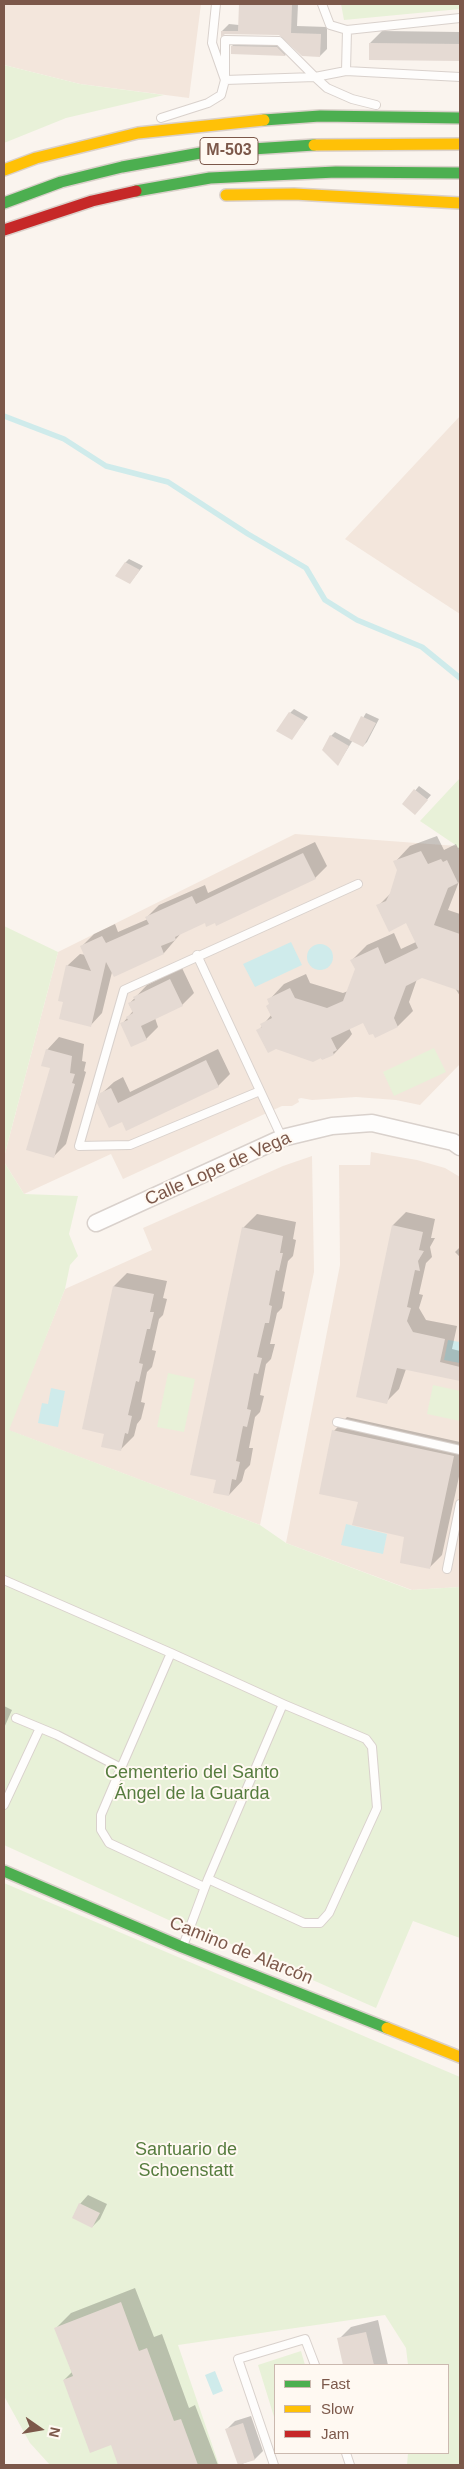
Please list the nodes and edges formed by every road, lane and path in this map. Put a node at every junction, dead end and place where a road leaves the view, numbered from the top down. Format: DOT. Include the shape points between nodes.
graph roads {
  1 [pos="216,4"];
  2 [pos="322,4"];
  3 [pos="460,18"];
  4 [pos="347,30"];
  5 [pos="346,71"];
  6 [pos="460,76"];
  7 [pos="315,77"];
  8 [pos="224,80"];
  9 [pos="441,118"];
  10 [pos="460,118"];
  11 [pos="150,121"];
  12 [pos="142,124"];
  13 [pos="460,144"];
  14 [pos="81,147"];
  15 [pos="4,170"];
  16 [pos="460,173"];
  17 [pos="213,196"];
  18 [pos="4,203"];
  19 [pos="460,203"];
  20 [pos="115,208"];
  21 [pos="34,220"];
  22 [pos="4,230"];
  23 [pos="358,884"];
  24 [pos="197,955"];
  25 [pos="260,1091"];
  26 [pos="282,1138"];
  27 [pos="460,1147"];
  28 [pos="96,1223"];
  29 [pos="337,1422"];
  30 [pos="460,1450"];
  31 [pos="460,1504"];
  32 [pos="447,1569"];
  33 [pos="4,1580"];
  34 [pos="171,1653"];
  35 [pos="283,1704"];
  36 [pos="16,1718"];
  37 [pos="40,1728"];
  38 [pos="121,1768"];
  39 [pos="4,1805"];
  40 [pos="6,1872"];
  41 [pos="208,1878"];
  42 [pos="204,1887"];
  43 [pos="182,1947"];
  44 [pos="460,2057"];
  45 [pos="315,2364"];
  46 [pos="274,2465"];
  1 -- 8 [label="lane" via="212,43"];
  2 -- 4 [label="lane" via="330,25"];
  3 -- 4 [label="lane"];
  4 -- 5 [label="lane"];
  5 -- 6 [label="lane"];
  5 -- 7 [label="lane"];
  7 -- 8 [label="lane"];
  7 -- 8 [label="lane" via="279,41 225,40"];
  7 -- 9 [label="lane" via="327,88 352,99"];
  8 -- 11 [label="lane" via="221,95 208,103"];
  9 -- 10 [label="main road"];
  9 -- 14 [label="main road" via="320,116 217,123 138,133"];
  12 -- 14 [label="lane"];
  13 -- 18 [label="main road, M-503" via="338,143 206,152 61,182"];
  14 -- 15 [label="main road"];
  16 -- 21 [label="main road, M-503" via="336,172 210,178 110,197"];
  17 -- 19 [label="main road" via="294,194"];
  20 -- 21 [label="main road"];
  21 -- 22 [label="main road, M-503"];
  23 -- 24 [label="lane"];
  24 -- 25 [label="lane"];
  24 -- 25 [label="lane" via="124,990 79,1146 130,1145"];
  25 -- 26 [label="lane"];
  26 -- 27 [label="street, Calle Lope de Vega" via="332,1126 372,1123 453,1142"];
  26 -- 28 [label="street, Calle Lope de Vega"];
  29 -- 30 [label="lane"];
  31 -- 32 [label="lane"];
  33 -- 34 [label="lane"];
  34 -- 35 [label="lane"];
  34 -- 38 [label="lane"];
  35 -- 41 [label="lane"];
  35 -- 41 [label="lane" via="366,1739 372,1748 377,1808 373,1820 329,1914 320,1923 304,1923"];
  36 -- 37 [label="lane"];
  37 -- 38 [label="lane"];
  37 -- 39 [label="lane"];
  38 -- 42 [label="lane" via="101,1815 101,1830 109,1843"];
  40 -- 43 [label="main road, Camino de Alarcón"];
  41 -- 42 [label="lane"];
  42 -- 43 [label="lane"];
  43 -- 44 [label="main road, Camino de Alarcón"];
  45 -- 46 [label="lane" via="305,2339 238,2359"];
}
